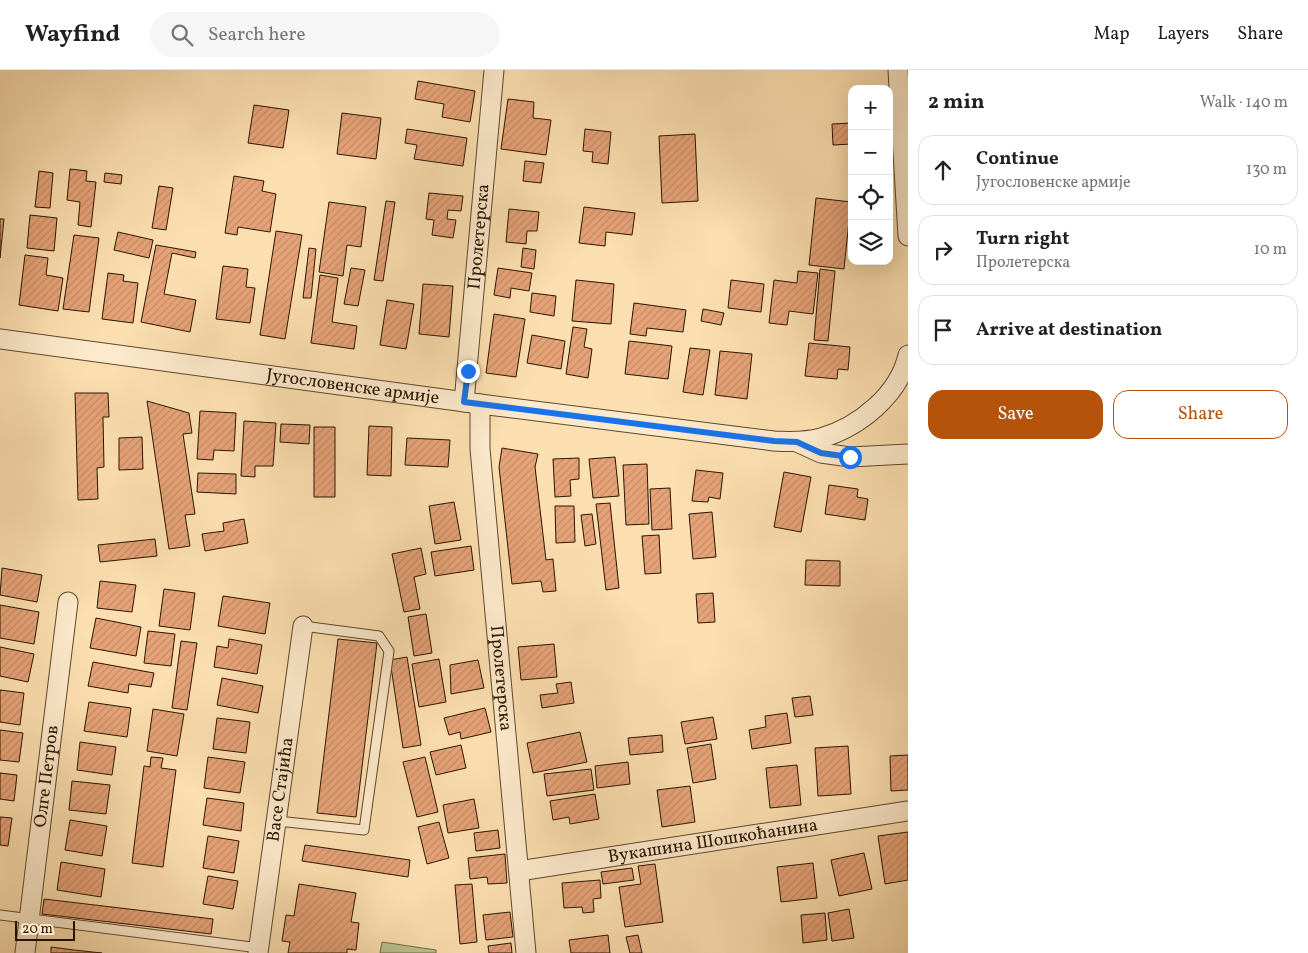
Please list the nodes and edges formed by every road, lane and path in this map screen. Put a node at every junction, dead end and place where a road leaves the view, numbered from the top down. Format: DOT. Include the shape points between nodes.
graph roads {
  1 [pos="494,70"];
  2 [pos="898,70"];
  3 [pos="908,236"];
  4 [pos="0,340"];
  5 [pos="908,362"];
  6 [pos="472,403"];
  7 [pos="797,442"];
  8 [pos="908,454"];
  9 [pos="68,602"];
  10 [pos="303,626"];
  11 [pos="908,812"];
  12 [pos="277,821"];
  13 [pos="519,871"];
  14 [pos="0,915"];
  15 [pos="29,918"];
  16 [pos="258,950"];
  17 [pos="25,953"];
  18 [pos="526,953"];
  1 -- 6 [label="street, Пролетерска"];
  2 -- 3 [label="street"];
  4 -- 6 [label="street, Југословенске армије"];
  5 -- 7 [label="street, Југословенске армије" via="878,405 839,432"];
  6 -- 7 [label="street, Југословенске армије"];
  6 -- 13 [label="street, Пролетерска" via="480,449"];
  7 -- 8 [label="street, Југословенске армије" via="821,453 850,457"];
  9 -- 15 [label="street, Олге Петров"];
  10 -- 12 [label="street, Васе Стајића"];
  10 -- 12 [label="lane" via="379,636 389,651 364,830"];
  11 -- 13 [label="street, Вукашина Шошкоћанина"];
  12 -- 16 [label="street, Васе Стајића"];
  13 -- 18 [label="street, Пролетерска"];
  14 -- 15 [label="lane"];
  15 -- 16 [label="lane"];
  15 -- 17 [label="street, Олге Петров"];
}
